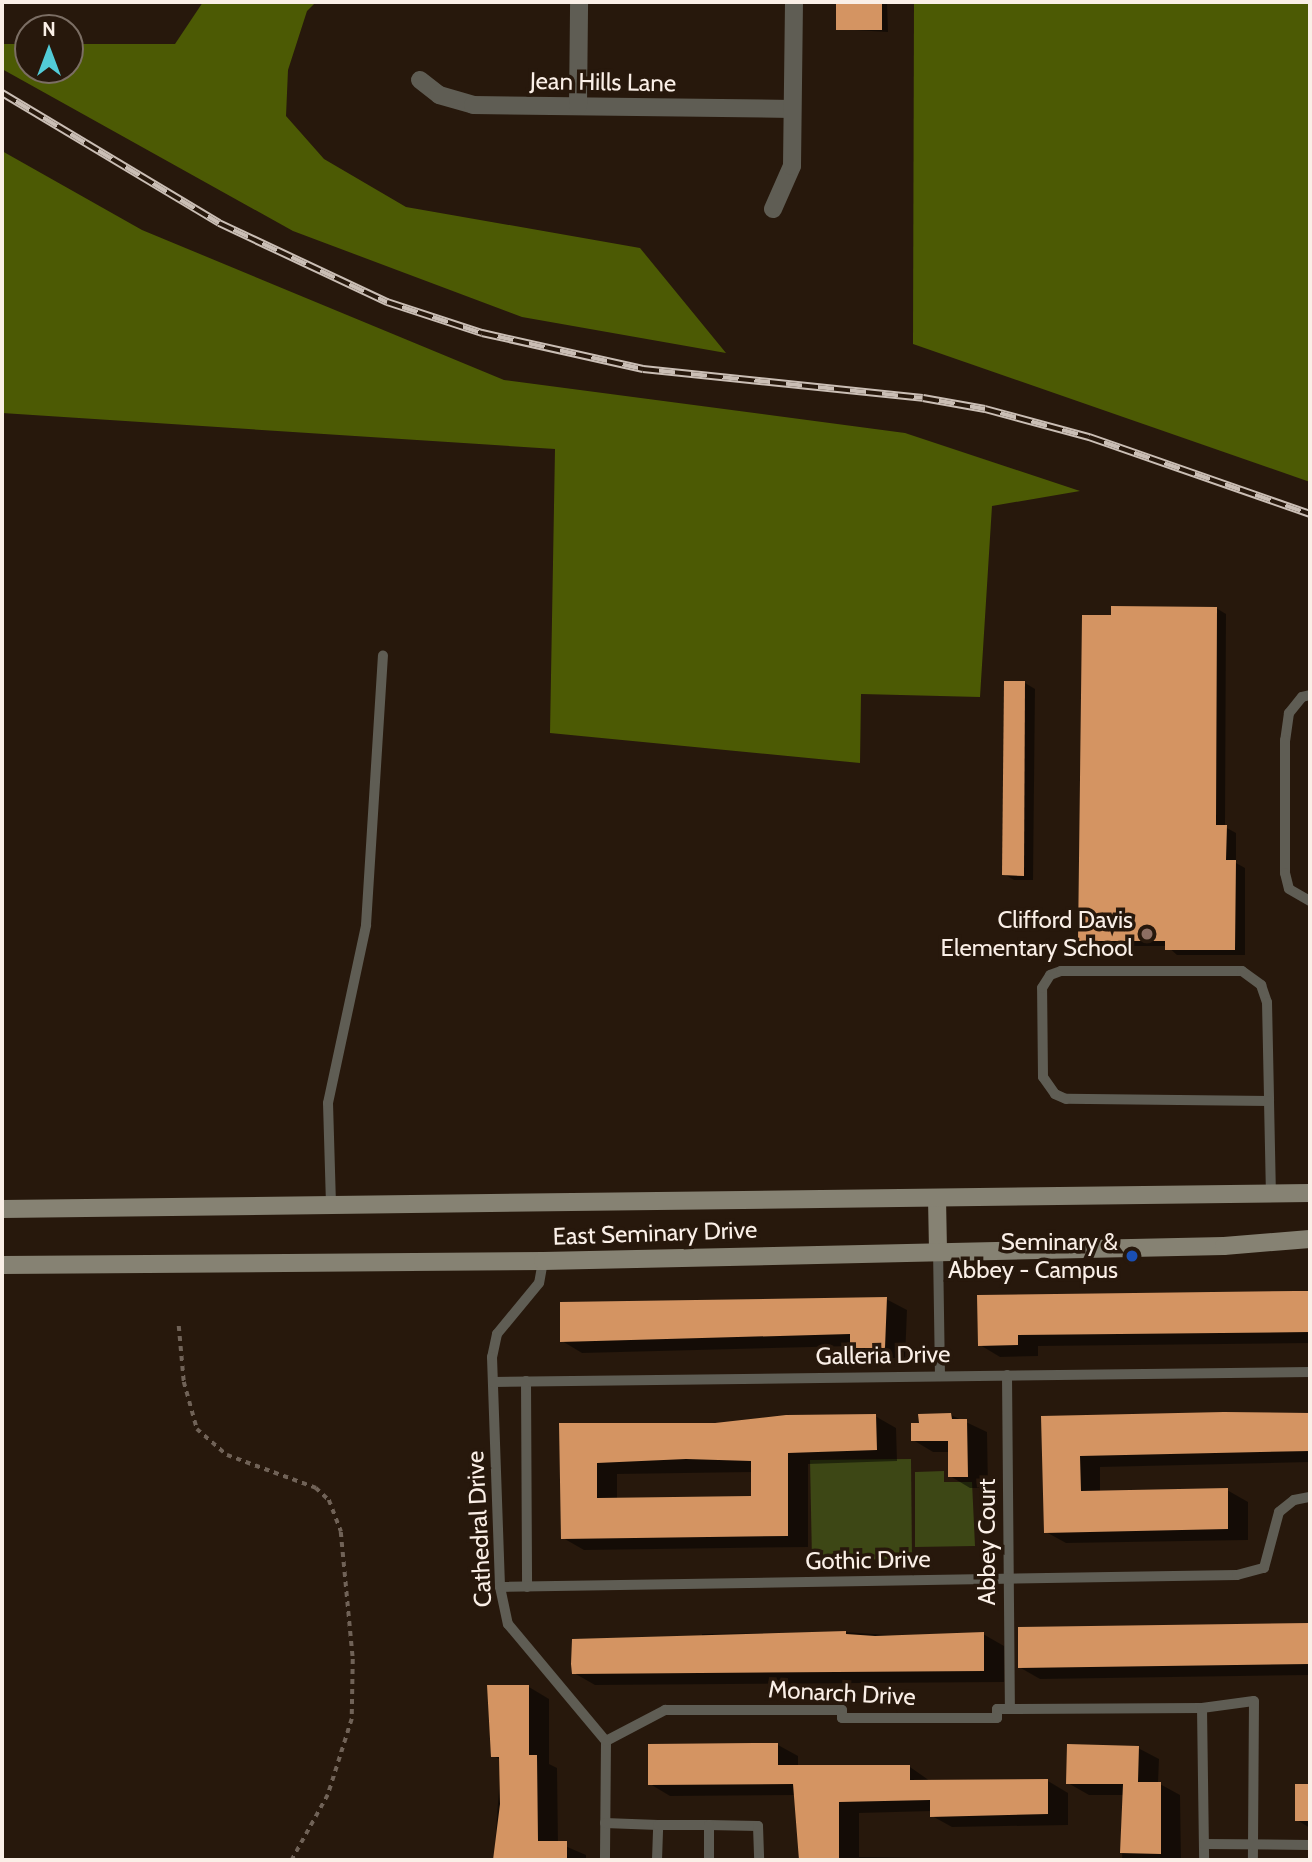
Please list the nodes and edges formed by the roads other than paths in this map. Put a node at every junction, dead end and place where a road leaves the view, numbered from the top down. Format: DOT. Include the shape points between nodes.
graph roads {
  1 [pos="579,2"];
  2 [pos="794,2"];
  3 [pos="420,80"];
  4 [pos="578,106"];
  5 [pos="792,109"];
  6 [pos="773,209"];
  7 [pos="383,656"];
  8 [pos="1310,695"];
  9 [pos="1310,901"];
  10 [pos="1269,1101"];
  11 [pos="1271,1193"];
  12 [pos="1310,1193"];
  13 [pos="937,1198"];
  14 [pos="331,1204"];
  15 [pos="2,1209"];
  16 [pos="1310,1239"];
  17 [pos="938,1249"];
  18 [pos="542,1261"];
  19 [pos="2,1265"];
  20 [pos="1310,1372"];
  21 [pos="1007,1375"];
  22 [pos="940,1376"];
  23 [pos="526,1381"];
  24 [pos="493,1382"];
  25 [pos="1310,1497"];
  26 [pos="1008,1579"];
  27 [pos="499,1587"];
  28 [pos="527,1587"];
  29 [pos="1202,1708"];
  30 [pos="1010,1709"];
  31 [pos="606,1741"];
  32 [pos="605,1823"];
  33 [pos="658,1825"];
  34 [pos="709,1825"];
  35 [pos="1204,1844"];
  36 [pos="1253,1844"];
  37 [pos="1310,1845"];
  38 [pos="605,1860"];
  39 [pos="657,1860"];
  40 [pos="709,1860"];
  41 [pos="760,1860"];
  42 [pos="1204,1860"];
  43 [pos="1253,1860"];
  1 -- 4 [label="street"];
  2 -- 5 [label="street"];
  3 -- 4 [label="street, Jean Hills Lane" via="439,95 473,105"];
  4 -- 5 [label="street, Jean Hills Lane"];
  5 -- 6 [label="street" via="792,166"];
  7 -- 14 [label="lane" via="366,925 327,1112"];
  8 -- 9 [label="lane" via="1302,697 1289,713 1285,846 1289,889"];
  10 -- 10 [label="lane" via="1266,1002 1261,985 1242,971 1061,971 1050,975 1042,988 1043,1077 1055,1094 1066,1099"];
  10 -- 11 [label="lane"];
  11 -- 12 [label="main road, East Seminary Drive"];
  11 -- 13 [label="main road, East Seminary Drive"];
  13 -- 14 [label="main road, East Seminary Drive"];
  13 -- 17 [label="main road"];
  14 -- 15 [label="main road, East Seminary Drive"];
  16 -- 17 [label="main road, East Seminary Drive" via="1224,1246"];
  17 -- 18 [label="main road, East Seminary Drive"];
  17 -- 22 [label="lane"];
  18 -- 19 [label="main road, East Seminary Drive"];
  18 -- 24 [label="lane, Cathedral Drive" via="539,1283 497,1334"];
  20 -- 21 [label="lane, Galleria Drive"];
  21 -- 22 [label="lane, Galleria Drive"];
  21 -- 26 [label="lane, Abbey Court"];
  22 -- 23 [label="lane, Galleria Drive"];
  23 -- 24 [label="lane, Galleria Drive"];
  23 -- 28 [label="lane"];
  24 -- 27 [label="lane, Cathedral Drive"];
  25 -- 26 [label="lane, Gothic Drive" via="1294,1500 1279,1512 1264,1568 1237,1575"];
  26 -- 28 [label="lane, Gothic Drive"];
  26 -- 30 [label="lane, Abbey Court"];
  27 -- 28 [label="lane, Gothic Drive"];
  27 -- 31 [label="lane, Cathedral Drive" via="508,1624"];
  29 -- 30 [label="lane, Monarch Drive"];
  29 -- 35 [label="lane"];
  29 -- 36 [label="lane, Monarch Drive" via="1254,1701"];
  30 -- 31 [label="lane, Monarch Drive" via="996,1709 996,1717 945,1718 842,1718 842,1710 665,1710"];
  31 -- 32 [label="lane"];
  32 -- 33 [label="lane"];
  32 -- 38 [label="lane"];
  33 -- 34 [label="lane"];
  33 -- 39 [label="lane"];
  34 -- 40 [label="lane"];
  34 -- 41 [label="lane" via="758,1826"];
  35 -- 36 [label="lane"];
  35 -- 42 [label="lane"];
  36 -- 37 [label="lane"];
  36 -- 43 [label="lane"];
}
